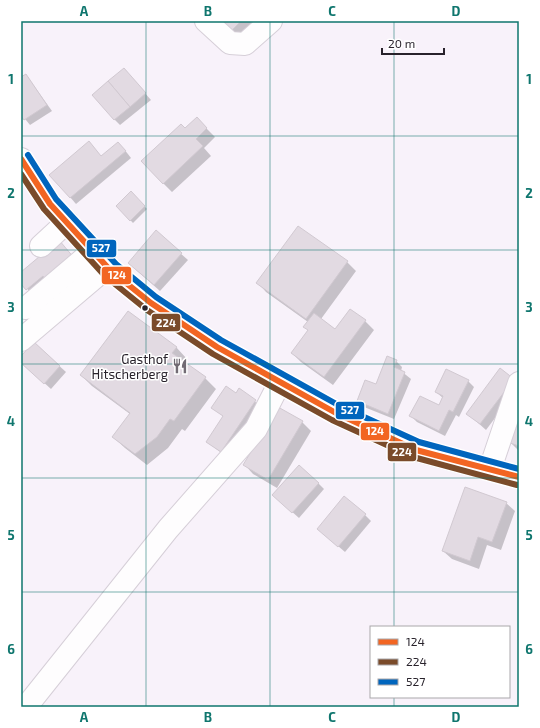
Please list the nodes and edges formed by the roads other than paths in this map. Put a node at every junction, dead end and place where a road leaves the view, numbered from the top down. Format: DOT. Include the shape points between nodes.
graph roads {
  1 [pos="206,21"];
  2 [pos="271,21"];
  3 [pos="21,159"];
  4 [pos="67,222"];
  5 [pos="41,246"];
  6 [pos="93,250"];
  7 [pos="108,267"];
  8 [pos="26,308"];
  9 [pos="21,340"];
  10 [pos="280,382"];
  11 [pos="519,383"];
  12 [pos="490,469"];
  13 [pos="519,477"];
  14 [pos="26,707"];
  1 -- 2 [label="street" via="230,43 245,44"];
  3 -- 4 [label="street" via="50,204"];
  4 -- 5 [label="street"];
  4 -- 6 [label="street"];
  6 -- 7 [label="street"];
  6 -- 8 [label="street"];
  7 -- 9 [label="street"];
  7 -- 10 [label="street" via="157,307 217,347"];
  10 -- 12 [label="street" via="336,413 416,450"];
  10 -- 14 [label="street" via="256,429 168,529"];
  11 -- 12 [label="street"];
  12 -- 13 [label="street"];
}
